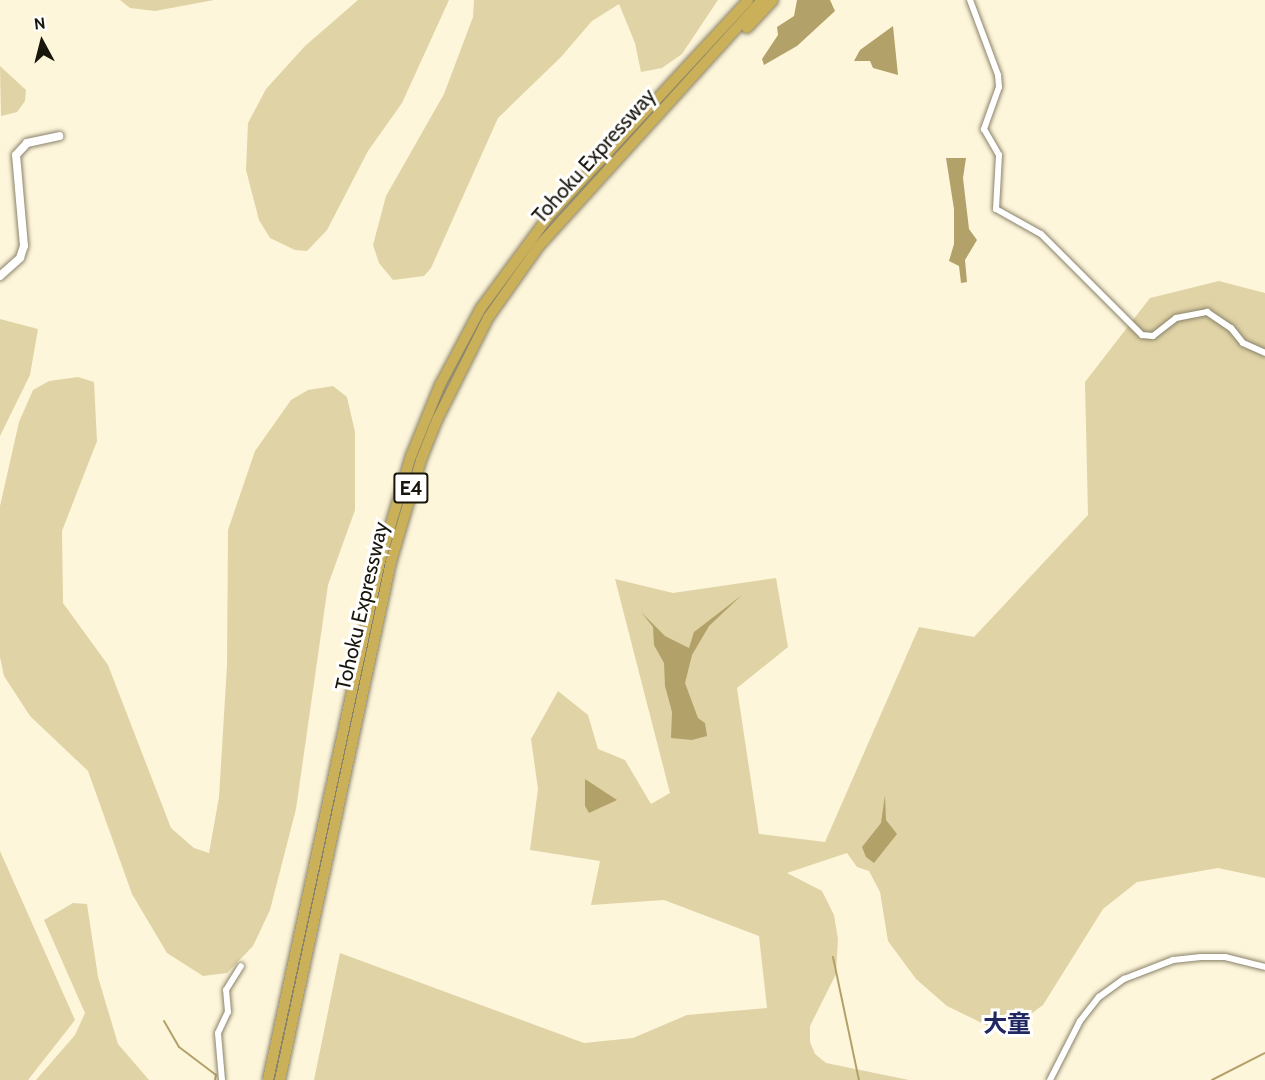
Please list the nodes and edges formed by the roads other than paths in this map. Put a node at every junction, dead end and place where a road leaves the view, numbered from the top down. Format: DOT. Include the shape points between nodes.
graph roads {
  1 [pos="748,0"];
  2 [pos="762,0"];
  3 [pos="773,0"];
  4 [pos="970,0"];
  5 [pos="666,106"];
  6 [pos="59,136"];
  7 [pos="0,276"];
  8 [pos="1265,353"];
  9 [pos="241,966"];
  10 [pos="1265,967"];
  11 [pos="222,1080"];
  12 [pos="268,1080"];
  13 [pos="280,1080"];
  14 [pos="1050,1080"];
  1 -- 12 [label="highway, Tohoku Expressway / E4" via="527,243 482,308 426,416 380,561"];
  2 -- 5 [label="highway, Tohoku Expressway / E4"];
  3 -- 5 [label="highway" via="704,74"];
  4 -- 8 [label="street" via="999,87 984,129 999,155 996,209 1051,243 1142,335 1153,336 1176,318 1207,312 1231,328 1243,343"];
  5 -- 13 [label="highway, Tohoku Expressway / E4" via="561,218 508,288 466,357 420,460 386,581"];
  6 -- 7 [label="street" via="27,143 16,155 24,246 20,258"];
  9 -- 11 [label="street" via="226,990 228,1012 218,1033"];
  10 -- 14 [label="street" via="1225,957 1201,957 1173,960 1124,979 1100,997 1080,1021"];
}
